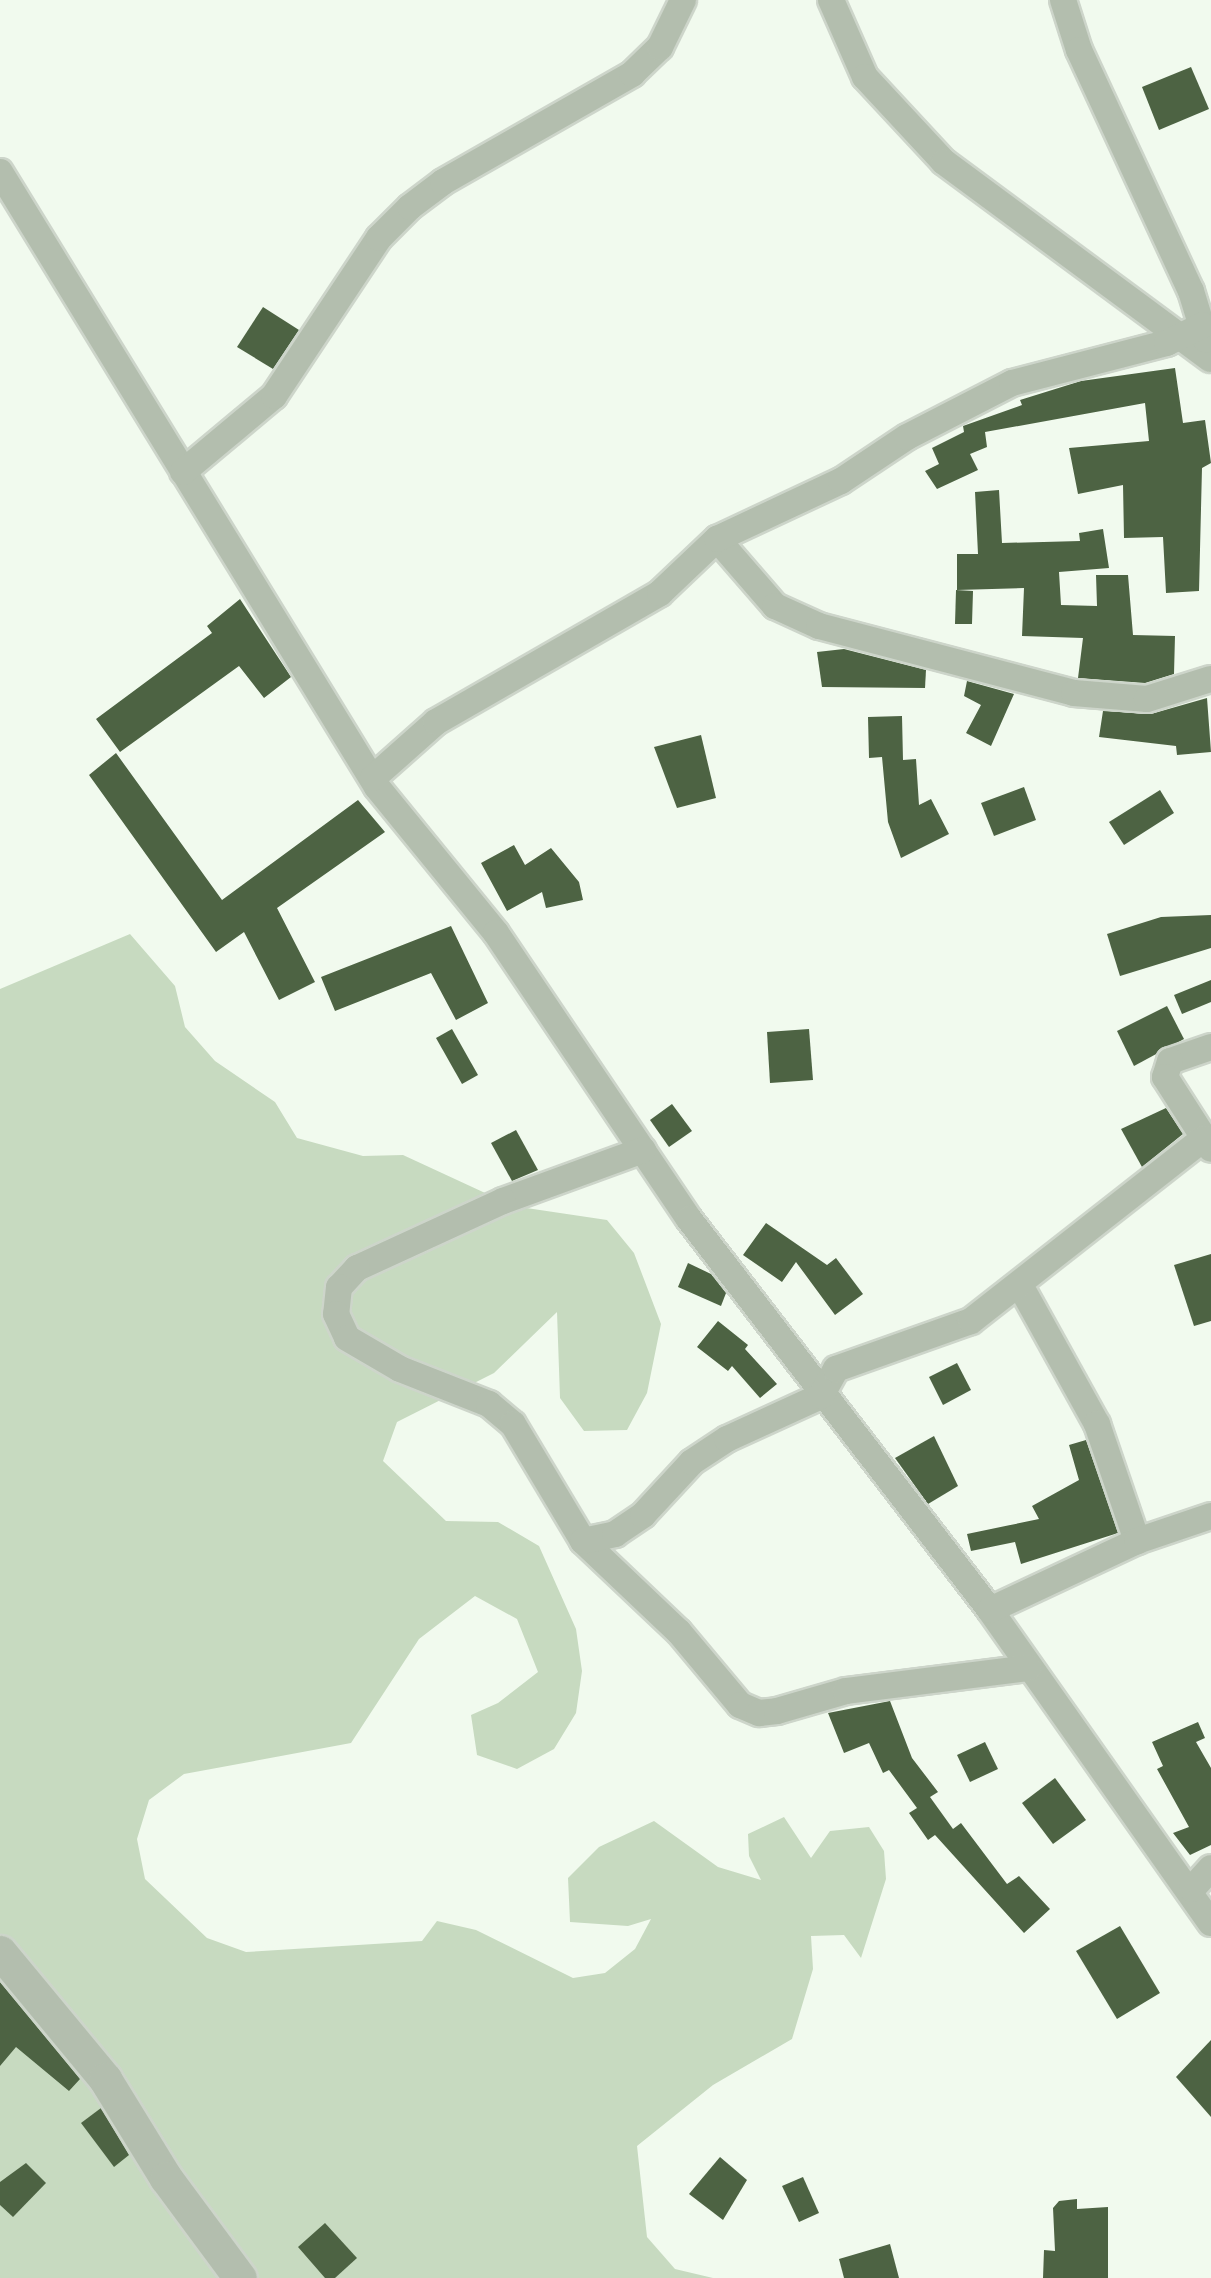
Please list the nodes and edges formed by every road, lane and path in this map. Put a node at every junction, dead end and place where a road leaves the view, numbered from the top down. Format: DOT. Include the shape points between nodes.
graph roads {
  1 [pos="683,0"];
  2 [pos="831,0"];
  3 [pos="1063,0"];
  4 [pos="0,172"];
  5 [pos="1192,331"];
  6 [pos="1210,362"];
  7 [pos="183,472"];
  8 [pos="717,539"];
  9 [pos="1211,679"];
  10 [pos="373,778"];
  11 [pos="1211,1047"];
  12 [pos="1207,1144"];
  13 [pos="643,1150"];
  14 [pos="1021,1287"];
  15 [pos="821,1396"];
  16 [pos="1211,1516"];
  17 [pos="583,1541"];
  18 [pos="1137,1541"];
  19 [pos="990,1611"];
  20 [pos="1029,1668"];
  21 [pos="1211,1868"];
  22 [pos="1192,1889"];
  23 [pos="1211,1923"];
  24 [pos="0,1952"];
  25 [pos="240,2278"];
  1 -- 7 [label="street" via="660,47 632,74 443,181 410,207 379,238 274,396"];
  2 -- 5 [label="street" via="865,77 944,162"];
  3 -- 5 [label="street"];
  4 -- 7 [label="street"];
  5 -- 6 [label="street"];
  5 -- 8 [label="street" via="1012,383 949,413 841,481"];
  7 -- 10 [label="street"];
  8 -- 9 [label="street" via="775,606 819,626 1074,693 1147,699"];
  8 -- 10 [label="street" via="660,593 436,722"];
  10 -- 13 [label="street" via="496,933"];
  11 -- 12 [label="street" via="1179,1056 1166,1069 1169,1088"];
  12 -- 14 [label="street" via="1136,1186"];
  13 -- 15 [label="street"];
  13 -- 17 [label="street" via="503,1201 357,1268 339,1287 336,1314 347,1338 400,1368 489,1404 513,1424"];
  14 -- 15 [label="street" via="971,1321 836,1369"];
  14 -- 18 [label="street" via="1097,1424"];
  15 -- 17 [label="street" via="727,1439 692,1462 643,1515 615,1534"];
  15 -- 19 [label="street"];
  16 -- 18 [label="street"];
  17 -- 20 [label="street" via="679,1632 740,1705 759,1713 846,1691"];
  18 -- 19 [label="street"];
  19 -- 20 [label="street"];
  20 -- 22 [label="street"];
  21 -- 22 [label="street"];
  22 -- 23 [label="street"];
  24 -- 25 [label="street" via="105,2079 166,2178"];
}
